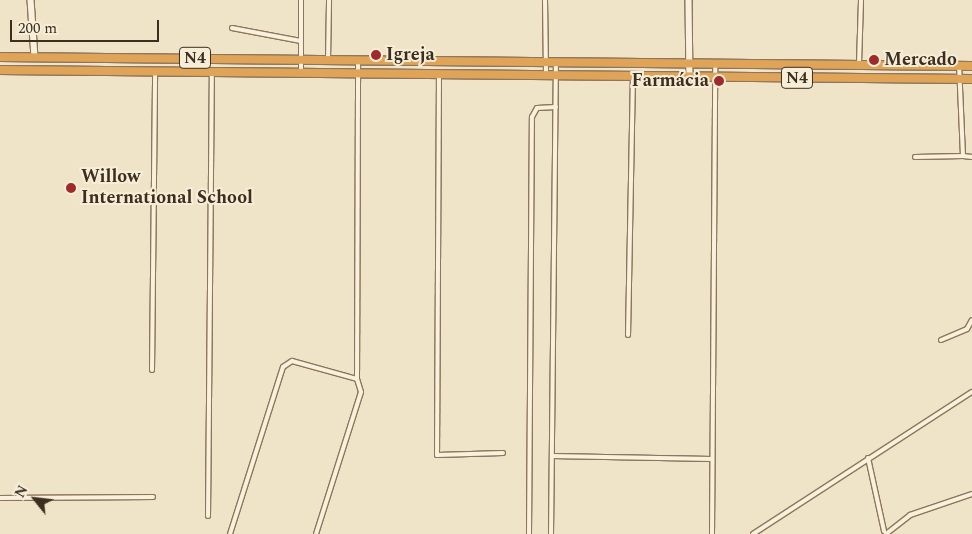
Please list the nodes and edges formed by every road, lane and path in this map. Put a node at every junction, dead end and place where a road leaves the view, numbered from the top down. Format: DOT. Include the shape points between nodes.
graph roads {
  1 [pos="32,0"];
  2 [pos="301,0"];
  3 [pos="329,0"];
  4 [pos="546,0"];
  5 [pos="689,0"];
  6 [pos="861,0"];
  7 [pos="232,28"];
  8 [pos="301,41"];
  9 [pos="0,57"];
  10 [pos="35,57"];
  11 [pos="300,60"];
  12 [pos="328,60"];
  13 [pos="358,60"];
  14 [pos="546,62"];
  15 [pos="690,63"];
  16 [pos="556,64"];
  17 [pos="859,64"];
  18 [pos="716,65"];
  19 [pos="960,66"];
  20 [pos="972,66"];
  21 [pos="0,70"];
  22 [pos="155,70"];
  23 [pos="212,72"];
  24 [pos="301,73"];
  25 [pos="360,74"];
  26 [pos="439,74"];
  27 [pos="546,74"];
  28 [pos="557,75"];
  29 [pos="633,76"];
  30 [pos="690,77"];
  31 [pos="715,77"];
  32 [pos="960,78"];
  33 [pos="972,78"];
  34 [pos="556,107"];
  35 [pos="963,156"];
  36 [pos="915,157"];
  37 [pos="972,157"];
  38 [pos="972,320"];
  39 [pos="628,335"];
  40 [pos="941,340"];
  41 [pos="152,370"];
  42 [pos="357,379"];
  43 [pos="972,392"];
  44 [pos="503,453"];
  45 [pos="552,456"];
  46 [pos="868,458"];
  47 [pos="712,459"];
  48 [pos="972,494"];
  49 [pos="153,497"];
  50 [pos="0,498"];
  51 [pos="208,516"];
  52 [pos="887,533"];
  53 [pos="230,534"];
  54 [pos="316,534"];
  55 [pos="529,534"];
  56 [pos="551,534"];
  57 [pos="712,534"];
  58 [pos="753,534"];
  1 -- 10 [label="street"];
  2 -- 8 [label="street"];
  3 -- 12 [label="street"];
  4 -- 14 [label="street"];
  5 -- 15 [label="street"];
  6 -- 17 [label="street"];
  7 -- 8 [label="street"];
  8 -- 11 [label="street"];
  9 -- 10 [label="highway, N4"];
  10 -- 11 [label="highway, N4"];
  11 -- 12 [label="highway, N4"];
  11 -- 24 [label="street"];
  12 -- 13 [label="highway, N4"];
  13 -- 14 [label="highway, N4"];
  13 -- 25 [label="street"];
  14 -- 16 [label="highway, N4"];
  14 -- 27 [label="street"];
  15 -- 16 [label="highway, N4"];
  15 -- 18 [label="highway, N4"];
  15 -- 30 [label="street"];
  16 -- 28 [label="street"];
  17 -- 18 [label="highway, N4"];
  17 -- 19 [label="highway, N4"];
  18 -- 31 [label="street"];
  19 -- 20 [label="highway, N4"];
  19 -- 32 [label="street"];
  21 -- 22 [label="highway, N4"];
  22 -- 23 [label="highway, N4"];
  22 -- 41 [label="street"];
  23 -- 24 [label="highway, N4"];
  23 -- 51 [label="street"];
  24 -- 25 [label="highway, N4"];
  25 -- 26 [label="highway, N4"];
  25 -- 42 [label="street"];
  26 -- 27 [label="highway, N4"];
  26 -- 44 [label="street" via="437,455"];
  27 -- 28 [label="highway, N4"];
  28 -- 29 [label="highway, N4"];
  28 -- 34 [label="street"];
  29 -- 30 [label="highway, N4"];
  29 -- 39 [label="street"];
  30 -- 31 [label="highway, N4"];
  31 -- 32 [label="highway, N4"];
  31 -- 47 [label="street"];
  32 -- 33 [label="highway, N4"];
  32 -- 35 [label="street"];
  34 -- 45 [label="street"];
  34 -- 55 [label="street" via="537,108 532,117"];
  35 -- 36 [label="street"];
  35 -- 37 [label="street"];
  38 -- 40 [label="street" via="967,330"];
  42 -- 53 [label="street" via="292,361 283,367"];
  42 -- 54 [label="street" via="361,392"];
  43 -- 46 [label="street"];
  45 -- 47 [label="street"];
  45 -- 56 [label="street"];
  46 -- 52 [label="street"];
  46 -- 58 [label="street"];
  47 -- 57 [label="street"];
  48 -- 52 [label="street" via="910,516"];
  49 -- 50 [label="street"];
}
